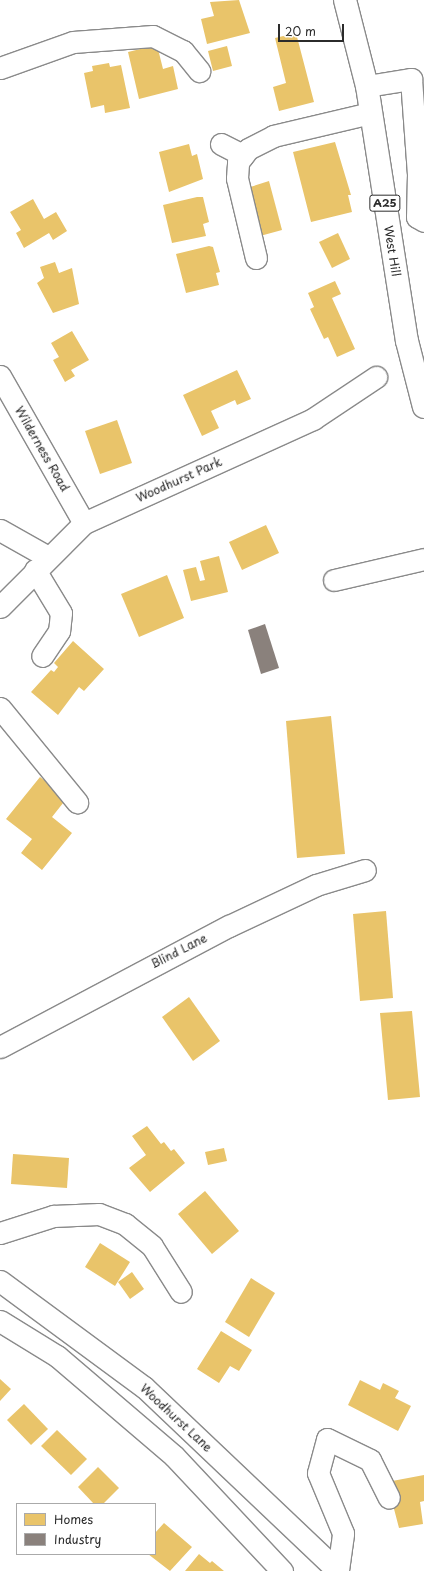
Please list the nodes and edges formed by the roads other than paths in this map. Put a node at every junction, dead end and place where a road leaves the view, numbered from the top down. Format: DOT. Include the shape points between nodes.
graph roads {
  1 [pos="345,0"];
  2 [pos="0,68"];
  3 [pos="199,71"];
  4 [pos="367,86"];
  5 [pos="370,113"];
  6 [pos="221,144"];
  7 [pos="243,155"];
  8 [pos="424,221"];
  9 [pos="256,258"];
  10 [pos="0,376"];
  11 [pos="376,377"];
  12 [pos="424,407"];
  13 [pos="84,523"];
  14 [pos="0,530"];
  15 [pos="424,559"];
  16 [pos="42,564"];
  17 [pos="334,580"];
  18 [pos="0,607"];
  19 [pos="42,656"];
  20 [pos="0,708"];
  21 [pos="77,802"];
  22 [pos="365,870"];
  23 [pos="0,1047"];
  24 [pos="0,1233"];
  25 [pos="0,1281"];
  26 [pos="181,1292"];
  27 [pos="0,1321"];
  28 [pos="389,1498"];
  29 [pos="338,1570"];
  30 [pos="282,1571"];
  1 -- 4 [label="main road, West Hill / A25"];
  2 -- 3 [label="street" via="73,42 153,36 183,51"];
  4 -- 5 [label="main road, West Hill / A25"];
  4 -- 8 [label="street" via="411,79 418,174 417,217"];
  5 -- 7 [label="street" via="273,136 248,149"];
  5 -- 12 [label="main road, West Hill / A25" via="407,341"];
  6 -- 7 [label="street"];
  7 -- 9 [label="street" via="238,162 237,178"];
  10 -- 13 [label="street, Wilderness Road"];
  11 -- 13 [label="street, Woodhurst Park" via="312,419"];
  13 -- 16 [label="street, Woodhurst Park"];
  14 -- 16 [label="street"];
  15 -- 17 [label="street"];
  16 -- 18 [label="street, Woodhurst Park"];
  16 -- 19 [label="street" via="61,613 59,630"];
  20 -- 21 [label="street"];
  22 -- 23 [label="street, Blind Lane" via="316,885 229,926"];
  24 -- 26 [label="street" via="53,1216 99,1214 125,1224 152,1246"];
  25 -- 29 [label="street, Woodhurst Lane" via="144,1387"];
  27 -- 30 [label="street" via="57,1356 174,1456"];
  28 -- 29 [label="street" via="370,1460 327,1439 318,1473 343,1532"];
}
